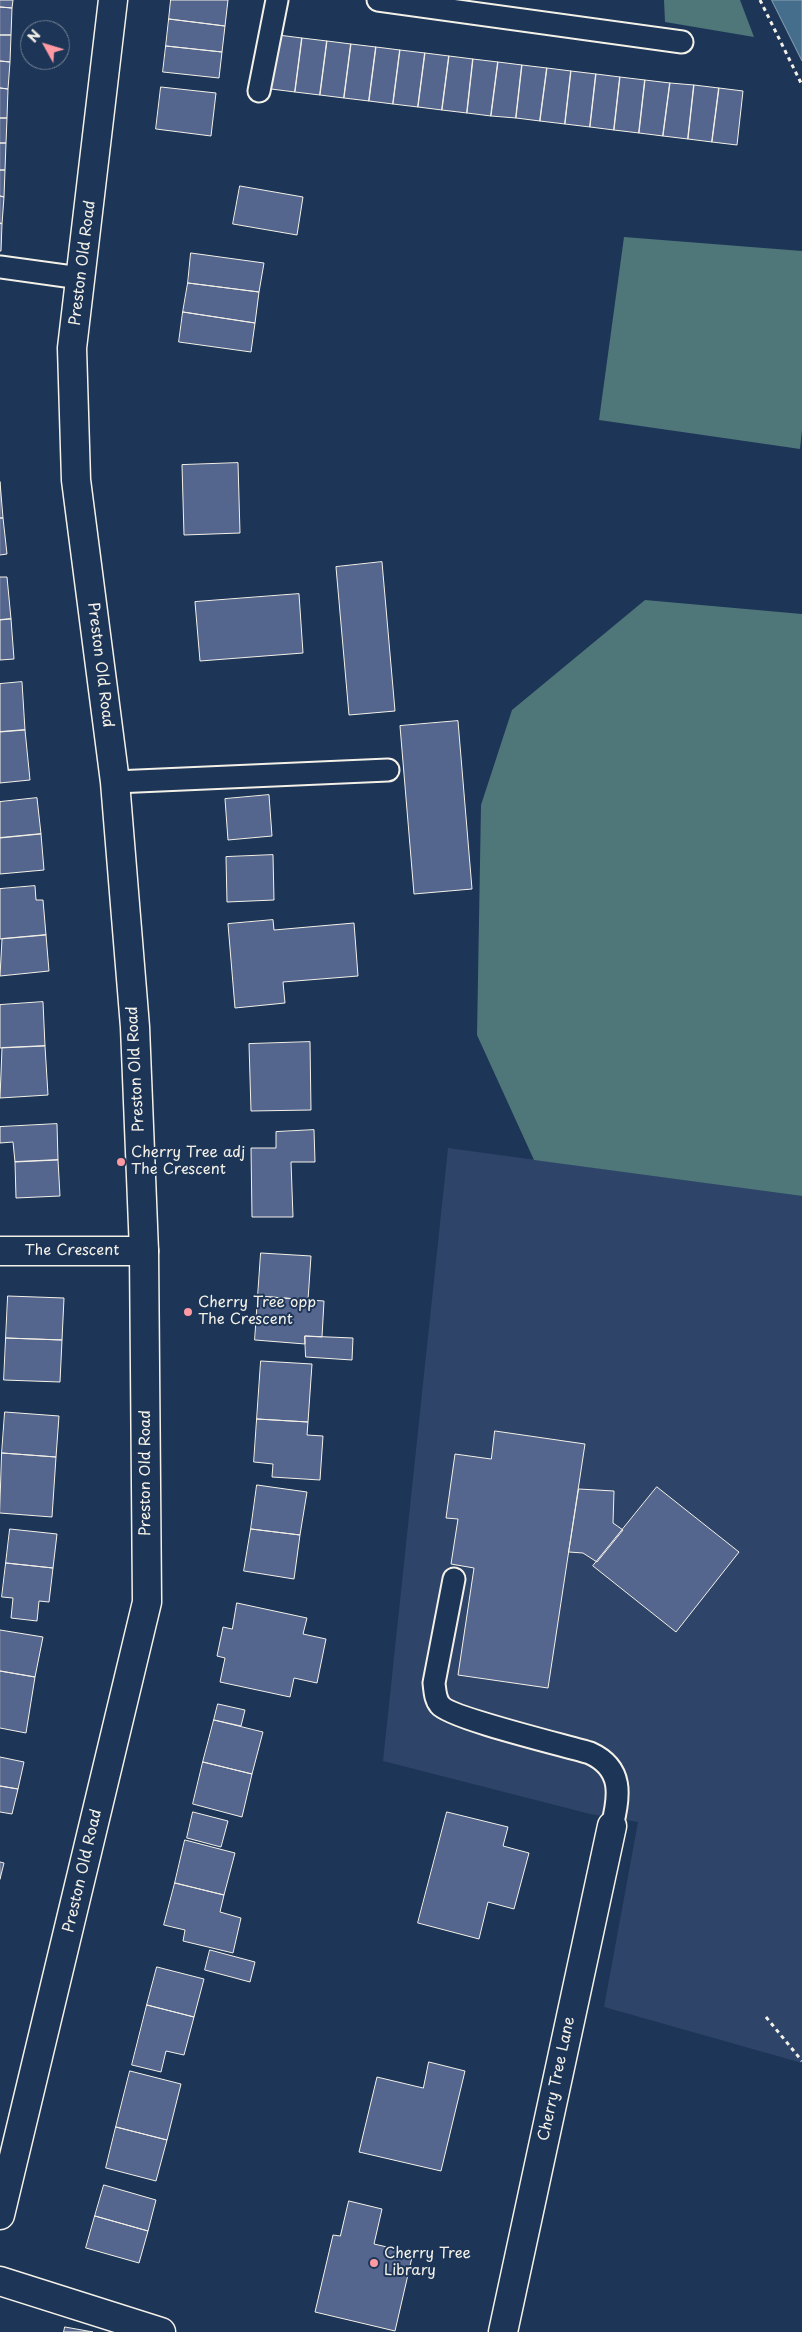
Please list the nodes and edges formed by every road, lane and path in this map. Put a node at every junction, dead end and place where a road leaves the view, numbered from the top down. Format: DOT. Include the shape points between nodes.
graph roads {
  1 [pos="113,0"];
  2 [pos="277,0"];
  3 [pos="378,0"];
  4 [pos="760,0"];
  5 [pos="682,42"];
  6 [pos="802,85"];
  7 [pos="259,91"];
  8 [pos="0,267"];
  9 [pos="80,278"];
  10 [pos="388,770"];
  11 [pos="115,782"];
  12 [pos="0,1251"];
  13 [pos="144,1251"];
  14 [pos="454,1579"];
  15 [pos="612,1826"];
  16 [pos="766,2017"];
  17 [pos="802,2061"];
  18 [pos="0,2216"];
  19 [pos="0,2281"];
  20 [pos="161,2332"];
  21 [pos="503,2332"];
  1 -- 9 [label="main road, Preston Old Road"];
  2 -- 7 [label="lane"];
  3 -- 5 [label="lane"];
  4 -- 6 [label="path"];
  8 -- 9 [label="lane"];
  9 -- 11 [label="main road, Preston Old Road" via="72,348 76,480"];
  10 -- 11 [label="lane"];
  11 -- 13 [label="main road, Preston Old Road" via="135,1027"];
  12 -- 13 [label="main road, The Crescent"];
  13 -- 18 [label="main road, Preston Old Road" via="147,1602"];
  14 -- 15 [label="lane" via="434,1683 440,1706 465,1718 603,1758 617,1783"];
  15 -- 21 [label="main road, Cherry Tree Lane"];
  16 -- 17 [label="path"];
  19 -- 20 [label="main road"];
}
